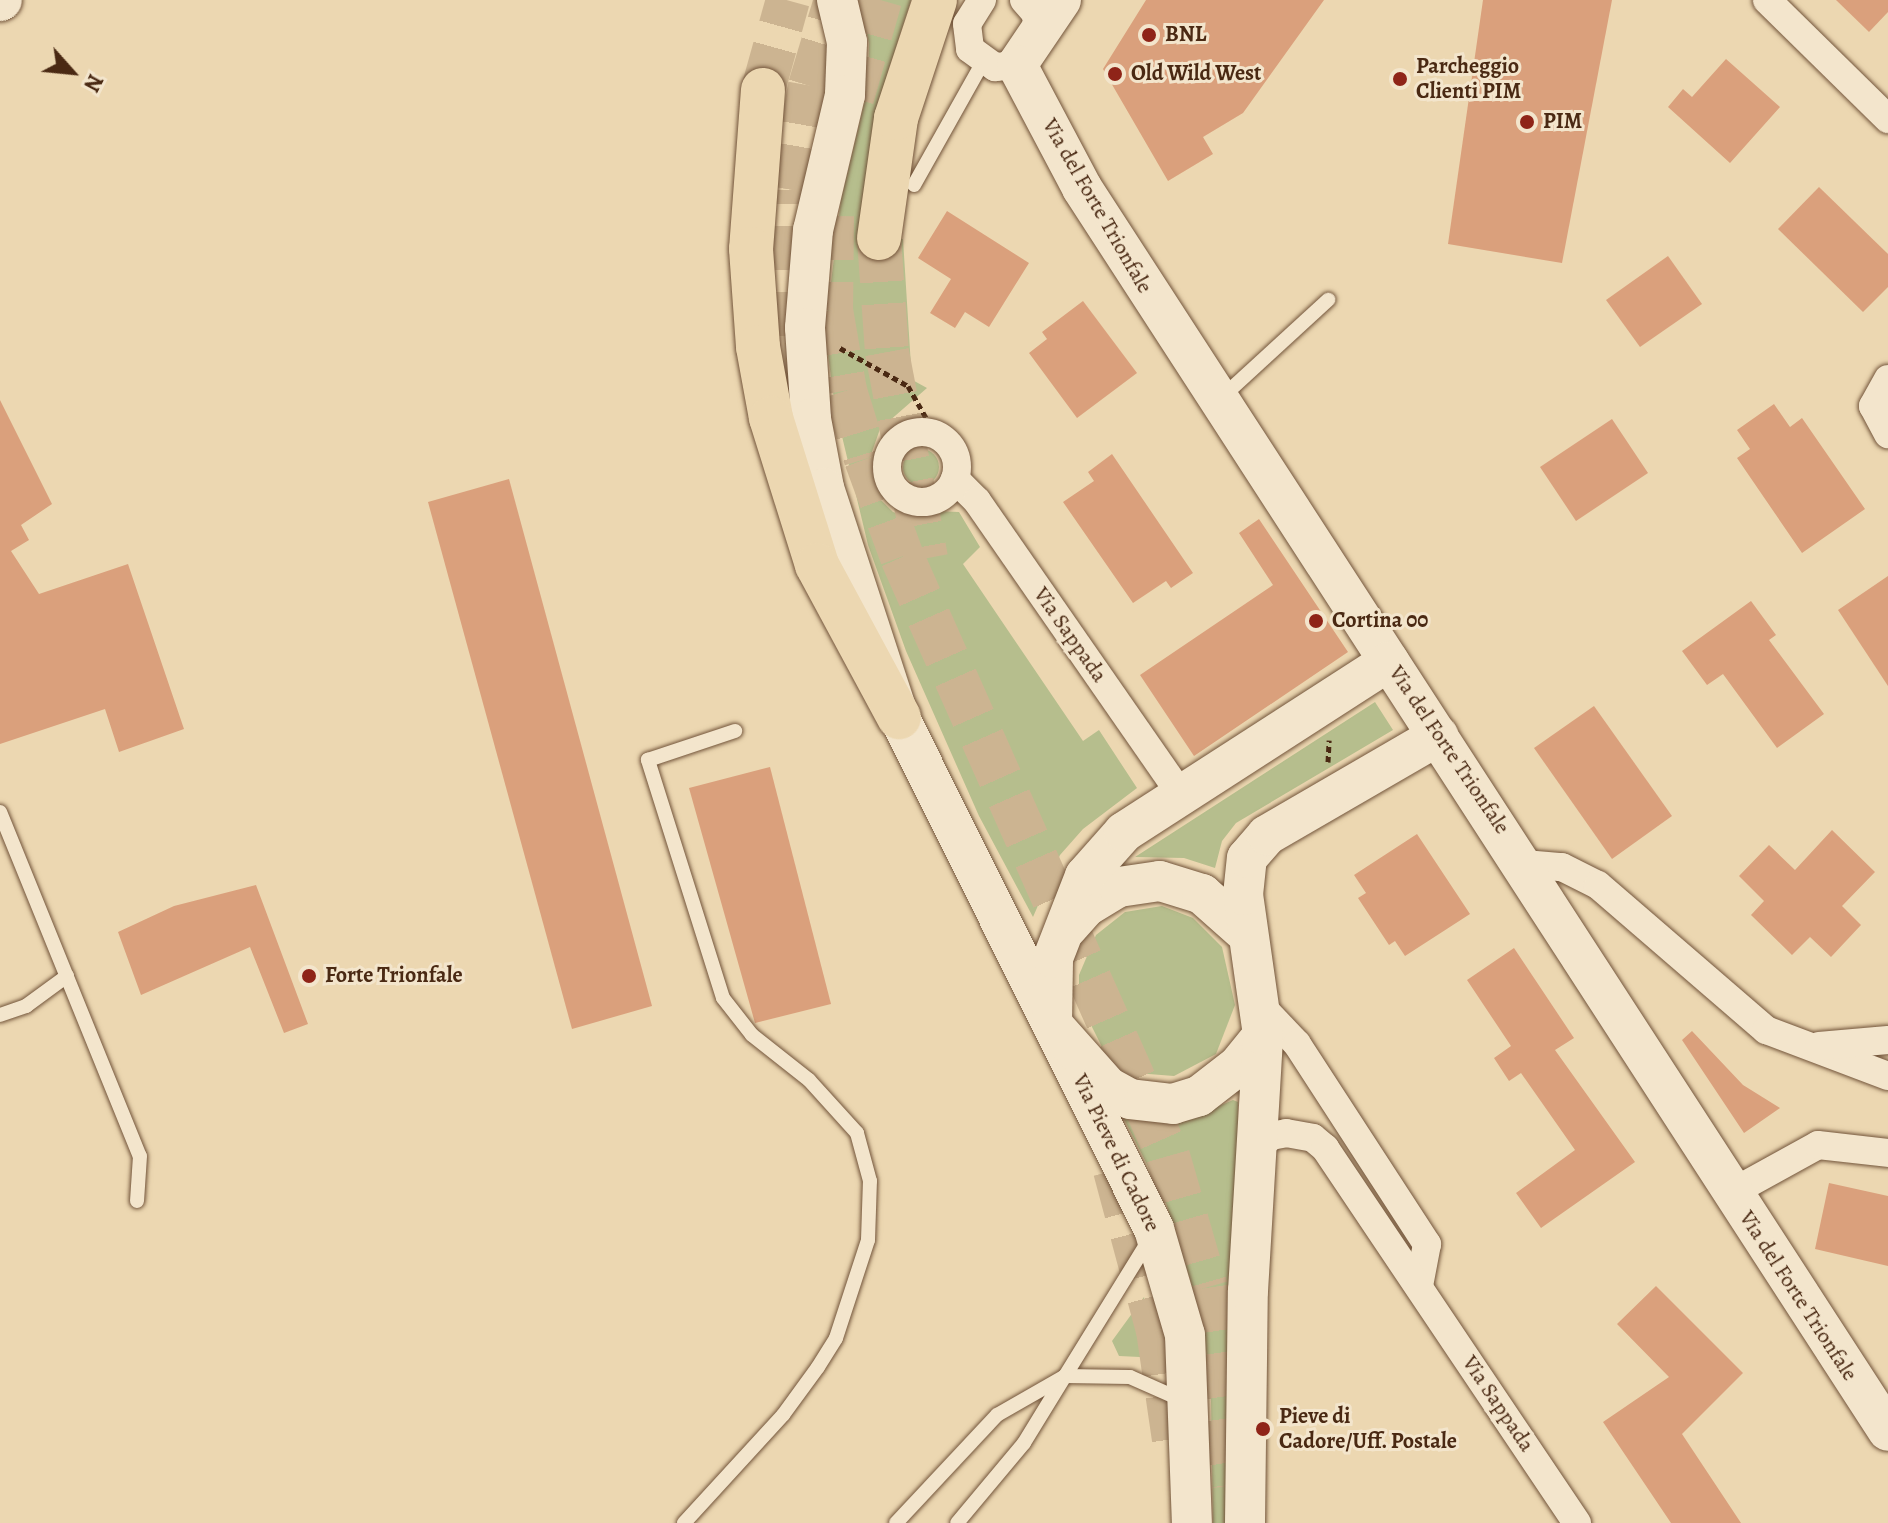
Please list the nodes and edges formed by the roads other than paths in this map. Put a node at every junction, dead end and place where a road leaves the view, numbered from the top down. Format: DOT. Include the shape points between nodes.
graph roads {
  1 [pos="837,0"];
  2 [pos="935,0"];
  3 [pos="982,0"];
  4 [pos="1024,0"];
  5 [pos="1061,0"];
  6 [pos="1767,0"];
  7 [pos="1013,55"];
  8 [pos="763,90"];
  9 [pos="1888,119"];
  10 [pos="914,185"];
  11 [pos="879,238"];
  12 [pos="1328,300"];
  13 [pos="1888,379"];
  14 [pos="1217,402"];
  15 [pos="1888,434"];
  16 [pos="955,479"];
  17 [pos="1389,661"];
  18 [pos="899,717"];
  19 [pos="735,731"];
  20 [pos="1438,736"];
  21 [pos="1181,794"];
  22 [pos="0,812"];
  23 [pos="1524,864"];
  24 [pos="1064,931"];
  25 [pos="1247,934"];
  26 [pos="67,976"];
  27 [pos="0,1015"];
  28 [pos="1262,1020"];
  29 [pos="1052,1024"];
  30 [pos="1888,1040"];
  31 [pos="1814,1046"];
  32 [pos="1888,1076"];
  33 [pos="1256,1150"];
  34 [pos="1888,1153"];
  35 [pos="1731,1193"];
  36 [pos="137,1201"];
  37 [pos="1154,1229"];
  38 [pos="1419,1286"];
  39 [pos="1065,1376"];
  40 [pos="1190,1403"];
  41 [pos="1888,1431"];
  42 [pos="684,1523"];
  43 [pos="896,1523"];
  44 [pos="957,1523"];
  45 [pos="1192,1523"];
  46 [pos="1245,1523"];
  47 [pos="1577,1523"];
  1 -- 18 [label="street" via="847,42 845,95 813,230 805,328 811,419 824,488"];
  2 -- 11 [label="highway" via="896,118"];
  3 -- 7 [label="street" via="971,12 966,32 970,49"];
  4 -- 7 [label="street" via="1036,14"];
  5 -- 7 [label="street"];
  6 -- 9 [label="street"];
  7 -- 10 [label="lane"];
  7 -- 14 [label="street, Via del Forte Trionfale" via="1082,188"];
  8 -- 18 [label="highway" via="751,249 758,347 771,418 817,565"];
  12 -- 14 [label="lane"];
  13 -- 15 [label="street" via="1873,406"];
  14 -- 17 [label="street, Via del Forte Trionfale"];
  16 -- 16 [label="street, Via Sappada" via="952,449 936,435 912,434 894,447 890,482 906,499 929,502 941,497"];
  16 -- 21 [label="street, Via Sappada" via="977,501"];
  17 -- 20 [label="street, Via del Forte Trionfale"];
  17 -- 21 [label="street, Via Pieve di Cadore"];
  18 -- 29 [label="street"];
  19 -- 42 [label="lane" via="648,760 723,998 752,1035 809,1080 857,1133 870,1181 868,1240 836,1338 818,1367 783,1415"];
  20 -- 23 [label="street, Via del Forte Trionfale"];
  20 -- 25 [label="street" via="1326,799 1251,849 1243,880"];
  21 -- 24 [label="street, Via Pieve di Cadore" via="1109,846 1076,894"];
  22 -- 26 [label="lane"];
  23 -- 31 [label="street" via="1553,864 1587,878 1745,1016 1766,1030"];
  23 -- 35 [label="street, Via del Forte Trionfale"];
  24 -- 25 [label="street, Via Pieve di Cadore" via="1087,906 1119,887 1160,881 1202,894"];
  24 -- 29 [label="street, Via Pieve di Cadore" via="1051,968"];
  25 -- 28 [label="street"];
  26 -- 27 [label="lane" via="26,1006"];
  26 -- 36 [label="lane" via="140,1156"];
  28 -- 29 [label="street, Via Pieve di Cadore" via="1210,1089 1185,1101 1158,1104 1130,1099 1108,1087"];
  28 -- 33 [label="street"];
  28 -- 38 [label="street" via="1297,1044 1427,1244"];
  29 -- 37 [label="street, Via Pieve di Cadore"];
  30 -- 31 [label="street"];
  31 -- 32 [label="street"];
  33 -- 38 [label="street, Via Sappada" via="1271,1136 1286,1133 1319,1143"];
  33 -- 46 [label="street"];
  34 -- 35 [label="street" via="1818,1145"];
  35 -- 41 [label="street, Via del Forte Trionfale"];
  37 -- 39 [label="lane" via="1120,1294"];
  37 -- 40 [label="street, Via Pieve di Cadore" via="1183,1321"];
  38 -- 47 [label="street, Via Sappada"];
  39 -- 40 [label="lane" via="1130,1377"];
  39 -- 43 [label="lane" via="997,1415"];
  39 -- 44 [label="lane" via="1024,1443"];
  40 -- 45 [label="street, Via Pieve di Cadore"];
}
